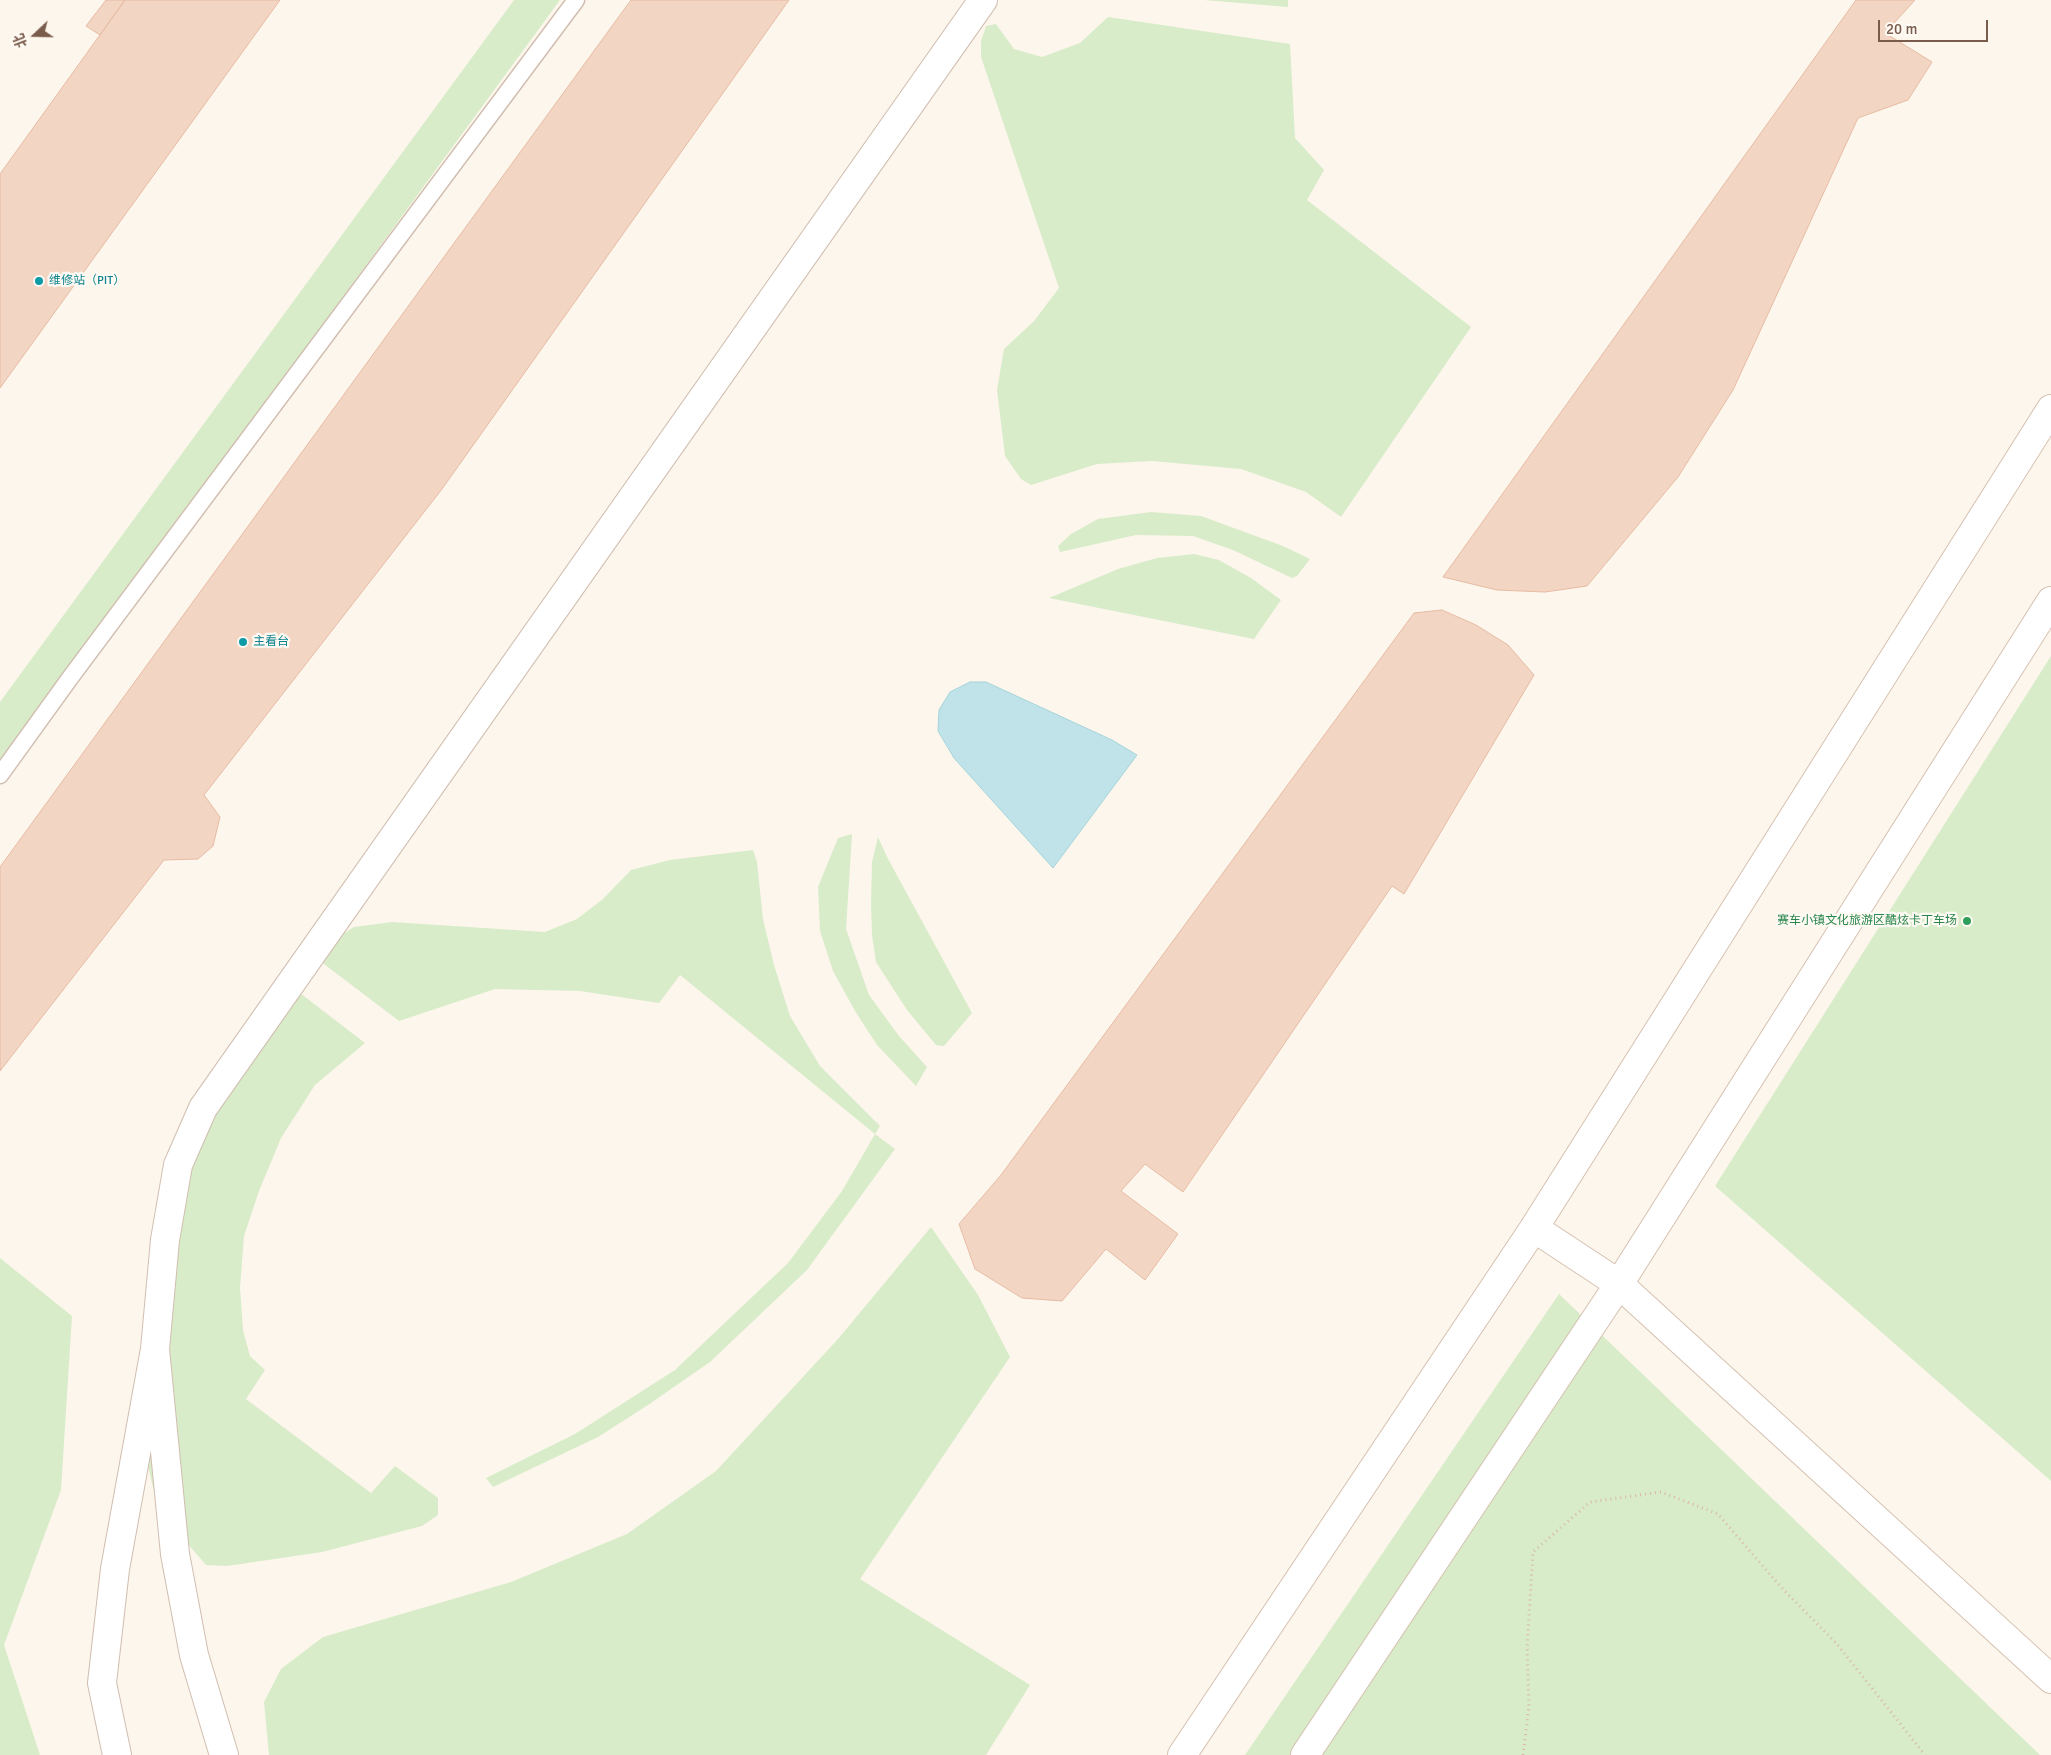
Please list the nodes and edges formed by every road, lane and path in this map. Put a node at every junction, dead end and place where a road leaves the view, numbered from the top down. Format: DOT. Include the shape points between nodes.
graph roads {
  1 [pos="576,0"];
  2 [pos="984,0"];
  3 [pos="2051,409"];
  4 [pos="2051,601"];
  5 [pos="0,775"];
  6 [pos="1534,1228"];
  7 [pos="1619,1284"];
  8 [pos="154,1349"];
  9 [pos="2051,1680"];
  10 [pos="117,1755"];
  11 [pos="224,1755"];
  12 [pos="1182,1755"];
  13 [pos="1305,1755"];
  14 [pos="1523,1755"];
  15 [pos="1925,1755"];
  1 -- 5 [label="lane"];
  2 -- 8 [label="street" via="203,1108 178,1165 165,1240"];
  3 -- 6 [label="street"];
  4 -- 7 [label="street"];
  6 -- 7 [label="street"];
  6 -- 12 [label="street"];
  7 -- 9 [label="street"];
  7 -- 13 [label="street"];
  8 -- 10 [label="street" via="115,1569 102,1683"];
  8 -- 11 [label="street" via="175,1554 194,1655"];
  14 -- 15 [label="path" via="1529,1706 1527,1648 1533,1552 1590,1502 1661,1492 1718,1514 1780,1586 1836,1642"];
}
